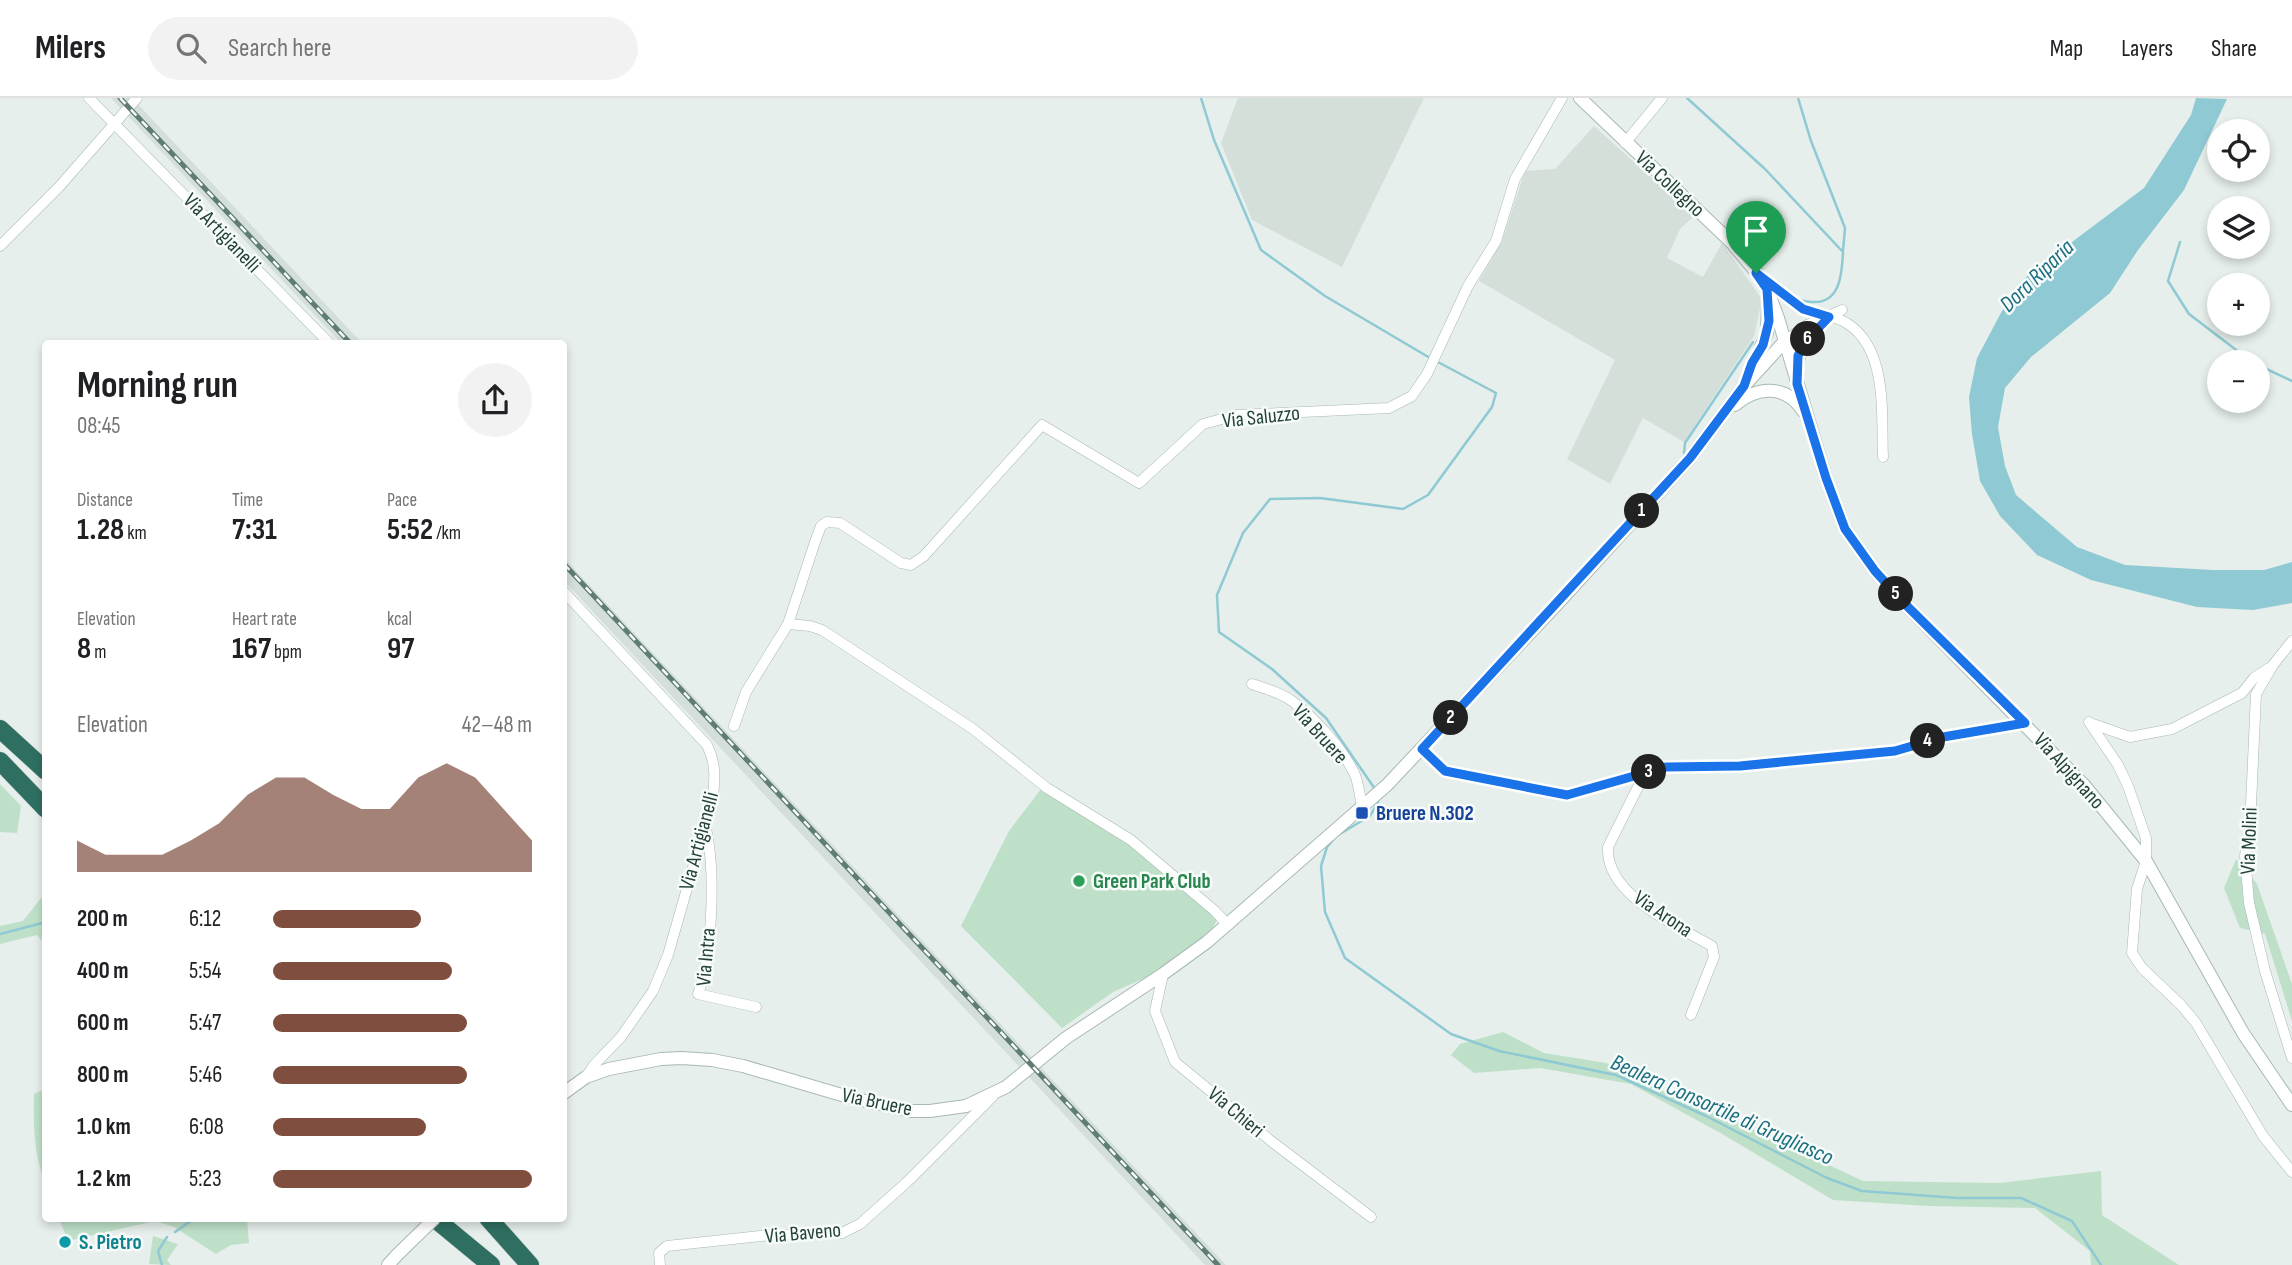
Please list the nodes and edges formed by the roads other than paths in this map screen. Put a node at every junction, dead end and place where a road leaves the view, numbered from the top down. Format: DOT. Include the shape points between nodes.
graph roads {
  1 [pos="89,98"];
  2 [pos="137,98"];
  3 [pos="1562,98"];
  4 [pos="1580,98"];
  5 [pos="1662,98"];
  6 [pos="114,123"];
  7 [pos="1625,142"];
  8 [pos="0,246"];
  9 [pos="1756,273"];
  10 [pos="1767,289"];
  11 [pos="1842,310"];
  12 [pos="1829,317"];
  13 [pos="326,340"];
  14 [pos="1784,341"];
  15 [pos="1797,384"];
  16 [pos="1744,386"];
  17 [pos="1719,419"];
  18 [pos="1808,421"];
  19 [pos="1883,457"];
  20 [pos="567,595"];
  21 [pos="788,624"];
  22 [pos="2292,640"];
  23 [pos="2273,665"];
  24 [pos="1252,684"];
  25 [pos="2025,723"];
  26 [pos="733,726"];
  27 [pos="0,729"];
  28 [pos="1422,749"];
  29 [pos="0,761"];
  30 [pos="42,767"];
  31 [pos="1645,773"];
  32 [pos="42,805"];
  33 [pos="1362,807"];
  34 [pos="705,825"];
  35 [pos="2146,861"];
  36 [pos="1228,925"];
  37 [pos="1164,974"];
  38 [pos="755,1007"];
  39 [pos="1691,1015"];
  40 [pos="2292,1058"];
  41 [pos="586,1077"];
  42 [pos="567,1091"];
  43 [pos="993,1095"];
  44 [pos="2292,1105"];
  45 [pos="2292,1172"];
  46 [pos="1371,1217"];
  47 [pos="431,1222"];
  48 [pos="440,1222"];
  49 [pos="492,1222"];
  50 [pos="393,1260"];
  51 [pos="530,1264"];
  52 [pos="491,1265"];
  53 [pos="660,1265"];
  1 -- 6 [label="street, Via Artigianelli"];
  2 -- 6 [label="street"];
  3 -- 21 [label="street, Via Saluzzo" via="1516,179 1496,241 1412,396 1389,408 1237,415 1203,424 1139,483 1042,425 911,565 840,523 821,526"];
  4 -- 7 [label="street, Via Collegno"];
  5 -- 7 [label="street"];
  6 -- 8 [label="street"];
  6 -- 13 [label="street, Via Artigianelli"];
  7 -- 9 [label="street, Via Collegno" via="1731,242"];
  9 -- 10 [label="street, Via Collegno"];
  9 -- 12 [label="street, Via Collegno" via="1803,309"];
  10 -- 14 [label="street, Via Collegno"];
  10 -- 16 [label="street" via="1767,333"];
  11 -- 12 [label="street"];
  12 -- 14 [label="street"];
  12 -- 15 [label="street" via="1804,343 1798,356"];
  12 -- 19 [label="street, Via Collegno" via="1857,331 1869,346 1878,377"];
  14 -- 15 [label="street, Via Alpignano"];
  14 -- 16 [label="street, Via Bruere"];
  15 -- 18 [label="street, Via Alpignano"];
  16 -- 17 [label="street, Via Bruere"];
  17 -- 18 [label="street" via="1742,399 1772,389 1791,398"];
  17 -- 28 [label="street, Via Bruere" via="1672,477"];
  18 -- 25 [label="street, Via Alpignano" via="1845,529 1875,571"];
  20 -- 34 [label="street, Via Artigianelli" via="707,745 716,771"];
  21 -- 26 [label="street" via="746,692"];
  21 -- 36 [label="street" via="822,630 973,729 1046,788 1131,840"];
  22 -- 23 [label="street, Via Molini"];
  23 -- 35 [label="street, Via Molini" via="2242,693 2172,729 2130,737 2089,722 2129,786 2146,838"];
  23 -- 40 [label="street, Via Molini" via="2256,694 2245,856 2249,903"];
  24 -- 33 [label="street, Via Bruere" via="1292,701 1343,754 1356,778"];
  25 -- 31 [label="street" via="1943,737 1895,751 1740,766 1666,767"];
  25 -- 35 [label="street, Via Alpignano"];
  27 -- 30 [label="highway"];
  28 -- 31 [label="street" via="1445,771 1567,795"];
  28 -- 33 [label="street, Via Bruere"];
  29 -- 32 [label="highway"];
  31 -- 39 [label="street, Via Arona" via="1608,847 1607,859 1619,881 1644,907 1712,946 1714,957"];
  33 -- 36 [label="street, Via Bruere"];
  34 -- 38 [label="street, Via Intra" via="711,849 708,959 698,994"];
  34 -- 41 [label="street, Via Artigianelli" via="668,955 653,991"];
  35 -- 44 [label="street, Via Alpignano" via="2243,1033"];
  35 -- 45 [label="street" via="2137,889 2132,953 2196,1023 2263,1136"];
  36 -- 37 [label="street, Via Bruere"];
  37 -- 43 [label="street, Via Bruere" via="1066,1038"];
  37 -- 46 [label="street, Via Chieri" via="1155,1011 1175,1062"];
  41 -- 42 [label="street, Via Bruere"];
  41 -- 43 [label="street, Via Bruere" via="630,1064 698,1058 911,1111 953,1109"];
  43 -- 53 [label="street, Via Baveno" via="860,1224 842,1233 667,1246 659,1253"];
  47 -- 50 [label="street, bridge"];
  48 -- 52 [label="highway"];
  49 -- 51 [label="highway"];
}
